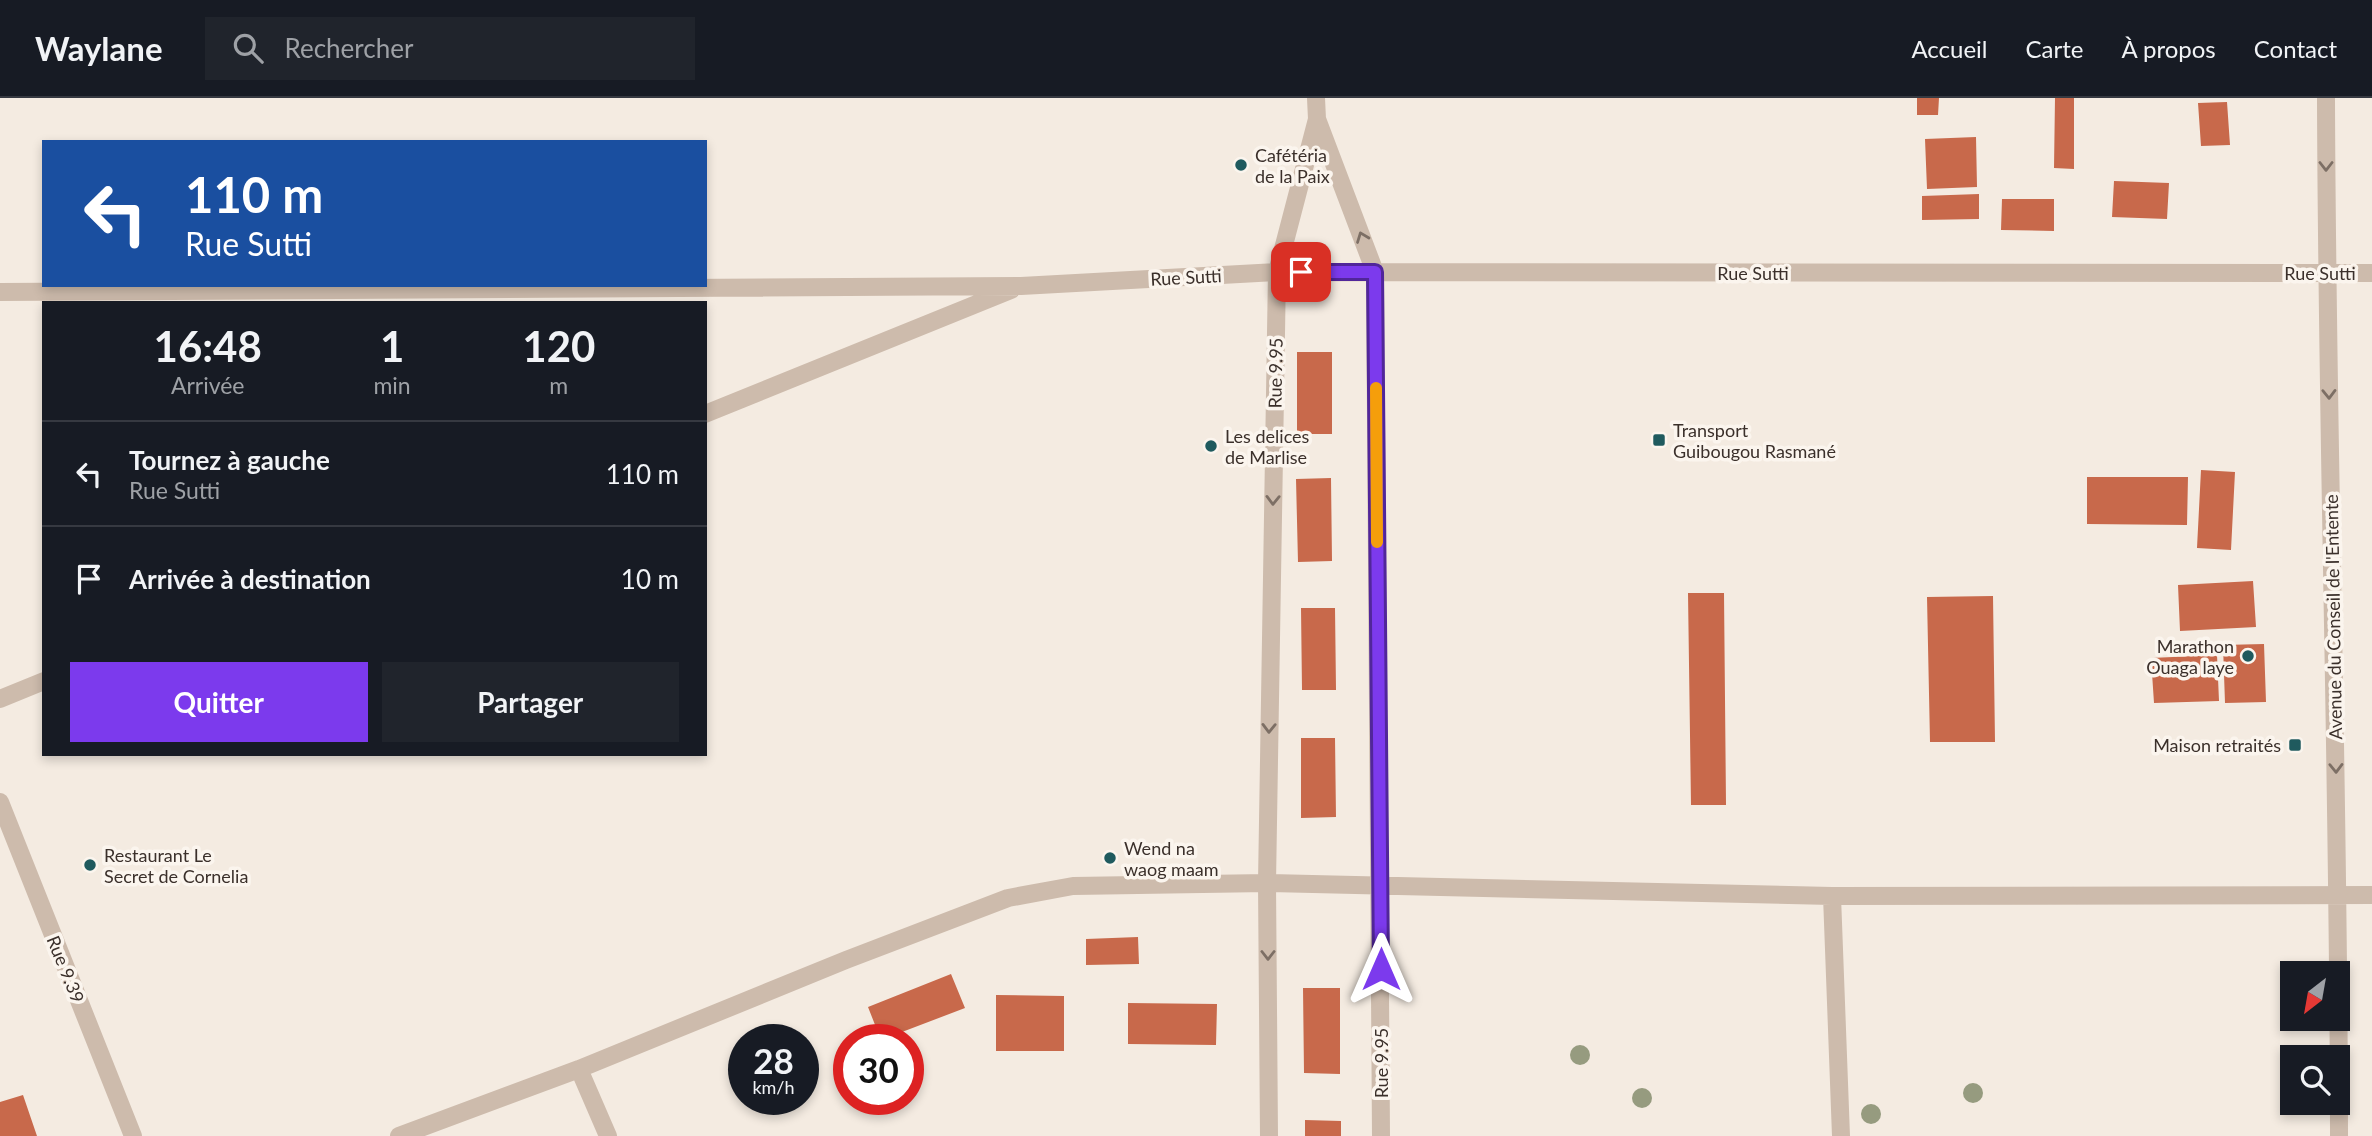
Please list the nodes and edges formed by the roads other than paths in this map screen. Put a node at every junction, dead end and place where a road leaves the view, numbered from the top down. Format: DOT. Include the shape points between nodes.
graph roads {
  1 [pos="1316,98"];
  2 [pos="2326,98"];
  3 [pos="1317,119"];
  4 [pos="1277,272"];
  5 [pos="1375,272"];
  6 [pos="2326,273"];
  7 [pos="2372,273"];
  8 [pos="1021,286"];
  9 [pos="0,292"];
  10 [pos="707,413"];
  11 [pos="42,682"];
  12 [pos="0,699"];
  13 [pos="0,802"];
  14 [pos="1267,883"];
  15 [pos="1380,886"];
  16 [pos="2339,895"];
  17 [pos="2372,895"];
  18 [pos="1832,896"];
  19 [pos="579,1069"];
  20 [pos="132,1136"];
  21 [pos="400,1136"];
  22 [pos="608,1136"];
  23 [pos="1269,1136"];
  24 [pos="1381,1136"];
  25 [pos="1841,1136"];
  26 [pos="2339,1136"];
  1 -- 3 [label="street, Rue 9.95"];
  2 -- 6 [label="street, Avenue du Conseil de l'Entente, one-way"];
  3 -- 4 [label="street, Rue 9.95"];
  5 -- 3 [label="street, Rue 9.95, one-way"];
  4 -- 5 [label="street, Rue Sutti"];
  4 -- 8 [label="street, Rue Sutti"];
  4 -- 14 [label="street, Rue 9.95, one-way"];
  5 -- 6 [label="street, Rue Sutti"];
  5 -- 15 [label="street, Rue 9.95"];
  6 -- 7 [label="street, Rue Sutti"];
  6 -- 16 [label="street, Avenue du Conseil de l'Entente, one-way"];
  8 -- 9 [label="street, Rue Sutti"];
  8 -- 10 [label="street"];
  11 -- 12 [label="street"];
  13 -- 20 [label="street, Rue 9.39"];
  14 -- 15 [label="street"];
  14 -- 19 [label="street" via="1073,887 1008,898"];
  14 -- 23 [label="street, Rue 9.95, one-way"];
  15 -- 18 [label="street"];
  15 -- 24 [label="street, Rue 9.95"];
  16 -- 17 [label="street"];
  16 -- 18 [label="street"];
  16 -- 26 [label="street, Avenue du Conseil de l'Entente"];
  18 -- 25 [label="street"];
  19 -- 21 [label="street"];
  19 -- 22 [label="street"];
}
